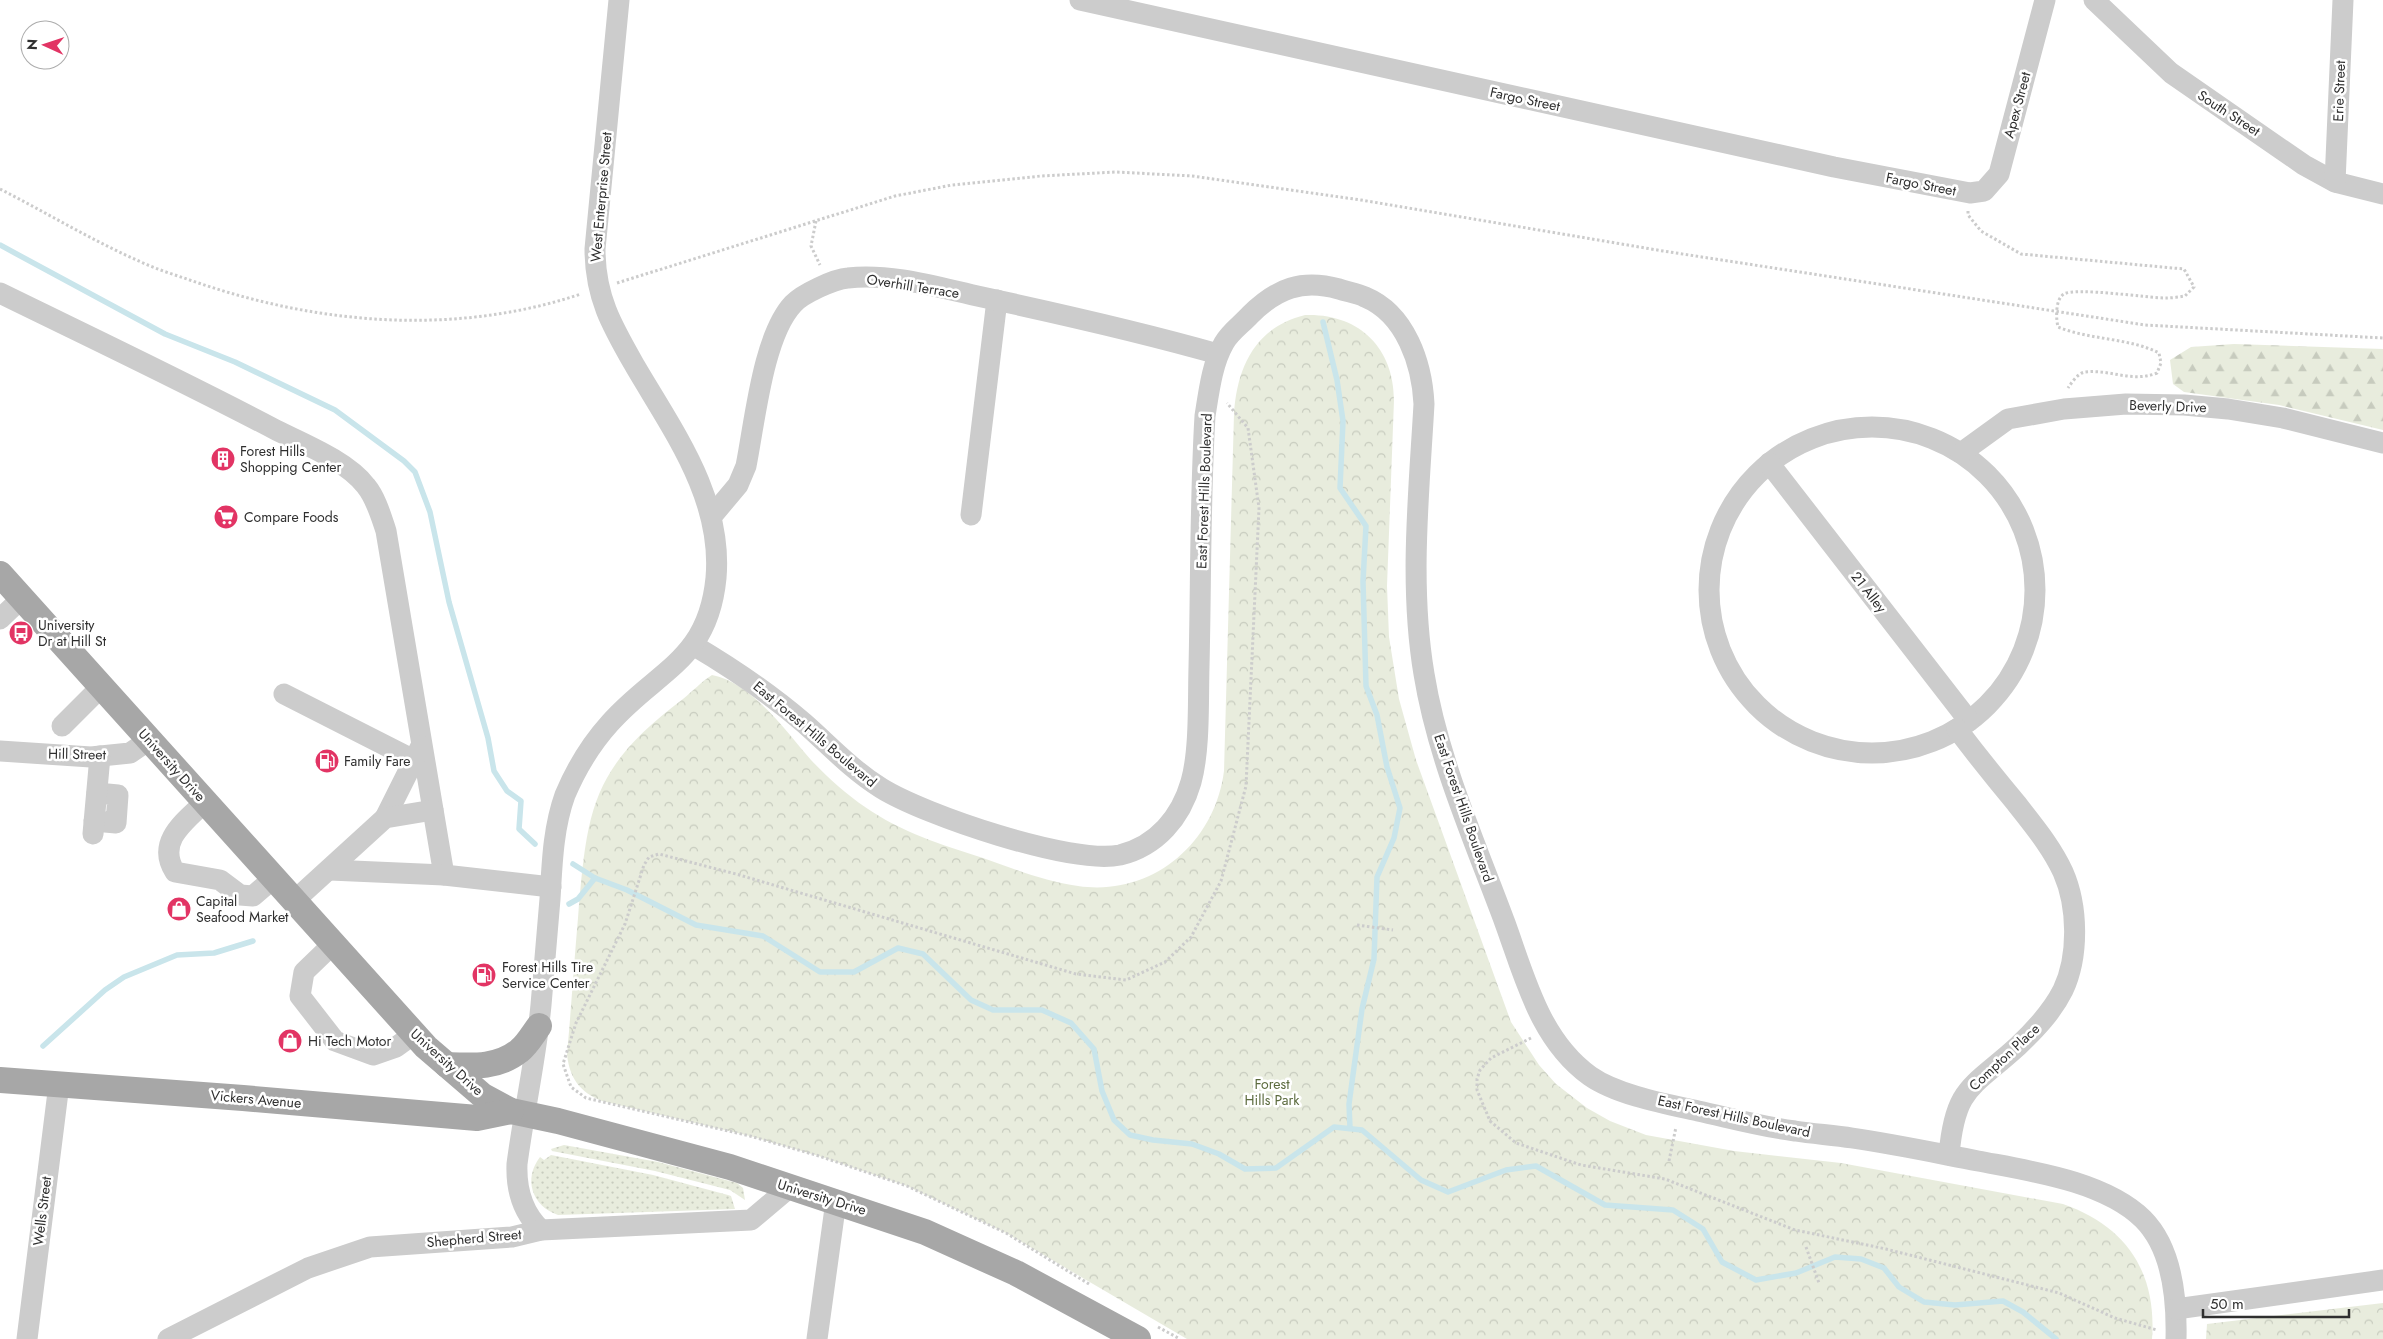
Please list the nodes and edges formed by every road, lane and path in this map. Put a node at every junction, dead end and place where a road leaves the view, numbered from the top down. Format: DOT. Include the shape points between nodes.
graph roads {
  1 [pos="619,0"];
  2 [pos="1080,0"];
  3 [pos="2045,0"];
  4 [pos="2094,0"];
  5 [pos="2343,0"];
  6 [pos="1149,8"];
  7 [pos="2335,182"];
  8 [pos="0,189"];
  9 [pos="1970,193"];
  10 [pos="2383,194"];
  11 [pos="816,221"];
  12 [pos="614,283"];
  13 [pos="809,292"];
  14 [pos="0,293"];
  15 [pos="581,294"];
  16 [pos="997,300"];
  17 [pos="2057,312"];
  18 [pos="2383,338"];
  19 [pos="1218,354"];
  20 [pos="1212,376"];
  21 [pos="2064,408"];
  22 [pos="2383,443"];
  23 [pos="1961,453"];
  24 [pos="1769,463"];
  25 [pos="971,515"];
  26 [pos="712,516"];
  27 [pos="0,574"];
  28 [pos="22,598"];
  29 [pos="0,619"];
  30 [pos="694,645"];
  31 [pos="101,687"];
  32 [pos="284,694"];
  33 [pos="1963,725"];
  34 [pos="62,726"];
  35 [pos="149,740"];
  36 [pos="0,751"];
  37 [pos="418,752"];
  38 [pos="100,756"];
  39 [pos="205,802"];
  40 [pos="433,810"];
  41 [pos="385,818"];
  42 [pos="94,828"];
  43 [pos="330,870"];
  44 [pos="444,875"];
  45 [pos="274,878"];
  46 [pos="551,887"];
  47 [pos="294,902"];
  48 [pos="1357,925"];
  49 [pos="1392,930"];
  50 [pos="332,944"];
  51 [pos="539,1026"];
  52 [pos="1549,1030"];
  53 [pos="414,1034"];
  54 [pos="446,1066"];
  55 [pos="0,1080"];
  56 [pos="59,1084"];
  57 [pos="1681,1107"];
  58 [pos="518,1113"];
  59 [pos="1949,1155"];
  60 [pos="1668,1161"];
  61 [pos="789,1188"];
  62 [pos="836,1201"];
  63 [pos="541,1230"];
  64 [pos="1806,1247"];
  65 [pos="2383,1280"];
  66 [pos="1819,1283"];
  67 [pos="1097,1290"];
  68 [pos="2176,1309"];
  69 [pos="1146,1332"];
  70 [pos="2176,1337"];
  71 [pos="27,1339"];
  72 [pos="168,1339"];
  73 [pos="817,1339"];
  74 [pos="1180,1339"];
  1 -- 26 [label="street, West Enterprise Street" via="595,249 598,289 616,332 689,460"];
  2 -- 6 [label="street, Fargo Street"];
  3 -- 9 [label="street, Apex Street" via="1999,174 1984,191"];
  4 -- 7 [label="street, South Street" via="2130,36 2196,92 2304,165"];
  5 -- 7 [label="street, Erie Street"];
  6 -- 9 [label="street, Fargo Street" via="1834,167"];
  7 -- 10 [label="street, South Street"];
  8 -- 15 [label="path" via="142,263 217,290 289,309 352,318 436,321 514,310"];
  9 -- 17 [label="path" via="1968,215 1980,231 2021,254 2184,269 2194,286 2185,296 2166,298 2066,293 2061,296"];
  11 -- 12 [label="path"];
  11 -- 13 [label="path" via="811,246 821,266"];
  11 -- 17 [label="path" via="895,196 952,185 1116,172 1192,176 1361,200"];
  13 -- 16 [label="street, Overhill Terrace" via="846,278 876,277"];
  13 -- 26 [label="street, Overhill Terrace" via="794,303 773,337 746,466 738,485"];
  14 -- 37 [label="street" via="318,452 349,470 366,486 386,531"];
  16 -- 19 [label="street, Overhill Terrace"];
  16 -- 25 [label="street"];
  17 -- 18 [label="path" via="2145,325"];
  17 -- 21 [label="path" via="2058,327 2148,348 2159,354 2161,363 2157,373 2145,378 2084,372 2066,391"];
  19 -- 20 [label="street, East Forest Hills Boulevard"];
  19 -- 52 [label="street, East Forest Hills Boulevard" via="1226,340 1274,294 1310,285 1332,287 1366,297 1394,319 1414,352 1423,380 1424,404 1416,568 1423,673 1440,742 1476,848 1532,1001"];
  20 -- 30 [label="street, East Forest Hills Boulevard" via="1203,450 1198,715 1192,780 1176,817 1138,849 1106,857 1068,852 993,834 915,806 863,776 776,699"];
  20 -- 67 [label="path" via="1225,400 1248,428 1259,508 1246,786 1221,881 1191,937 1165,962 1126,980 1076,974 659,854 650,857 644,865 626,924 576,1023 563,1064 571,1087 586,1098 750,1136 907,1186 1006,1233"];
  21 -- 22 [label="street, Beverly Drive" via="2126,404 2228,409 2283,418"];
  21 -- 23 [label="street, Beverly Drive" via="2008,419"];
  23 -- 24 [label="street" via="1920,434 1897,429 1852,428 1808,440"];
  23 -- 33 [label="street" via="1989,477 2011,506 2026,540 2034,576 2029,631 2016,665 1996,696"];
  24 -- 33 [label="street, 21 Alley"];
  24 -- 33 [label="street" via="1736,499 1724,521 1710,568 1711,617 1726,664 1739,685 1772,720 1808,740 1839,750 1888,753 1927,743"];
  26 -- 30 [label="street" via="716,560 713,596 708,616"];
  27 -- 28 [label="main road, University Drive"];
  28 -- 29 [label="street"];
  28 -- 31 [label="main road, University Drive"];
  30 -- 46 [label="street" via="610,723 580,764 560,814"];
  31 -- 34 [label="street"];
  31 -- 35 [label="main road, University Drive"];
  32 -- 37 [label="street"];
  33 -- 59 [label="street, Compton Place" via="2044,838 2063,872 2074,921 2064,989 2044,1021 1973,1083 1963,1096 1955,1112"];
  35 -- 38 [label="street, Hill Street" via="130,753"];
  35 -- 39 [label="main road, University Drive"];
  36 -- 38 [label="street, Hill Street"];
  37 -- 40 [label="street"];
  37 -- 41 [label="street"];
  38 -- 42 [label="street"];
  39 -- 45 [label="main road, University Drive"];
  39 -- 45 [label="street" via="180,826 170,842 168,861 175,872 220,880 240,895 253,896"];
  40 -- 41 [label="street"];
  40 -- 44 [label="street"];
  41 -- 43 [label="street"];
  43 -- 44 [label="street"];
  43 -- 47 [label="street"];
  44 -- 46 [label="street"];
  45 -- 47 [label="main road, University Drive"];
  46 -- 51 [label="street"];
  47 -- 50 [label="main road, University Drive"];
  48 -- 49 [label="path"];
  50 -- 53 [label="main road, University Drive"];
  50 -- 53 [label="street" via="304,972 300,996 335,1041 373,1055 396,1048"];
  51 -- 54 [label="main road" via="520,1051 499,1062"];
  51 -- 58 [label="street"];
  52 -- 57 [label="street, East Forest Hills Boulevard" via="1576,1064 1604,1084"];
  52 -- 70 [label="path" via="1491,1058 1476,1079 1477,1090 1490,1121 1516,1143 1581,1165 1665,1179 1795,1230 1886,1249 2059,1293 2115,1318"];
  53 -- 54 [label="main road, University Drive"];
  54 -- 58 [label="main road, University Drive" via="483,1096"];
  55 -- 56 [label="main road, Vickers Avenue"];
  56 -- 58 [label="main road, Vickers Avenue" via="477,1118"];
  56 -- 71 [label="street, Wells Street"];
  57 -- 59 [label="street, East Forest Hills Boulevard" via="1795,1131"];
  57 -- 60 [label="path"];
  58 -- 61 [label="main road, University Drive" via="730,1167"];
  58 -- 63 [label="street" via="516,1178 524,1207"];
  59 -- 68 [label="street, East Forest Hills Boulevard" via="2068,1181 2108,1195 2134,1212 2150,1228 2164,1250"];
  61 -- 62 [label="main road, University Drive"];
  61 -- 63 [label="street, Shepherd Street" via="751,1220"];
  62 -- 69 [label="main road, University Drive" via="925,1232"];
  62 -- 73 [label="street"];
  63 -- 72 [label="street, Shepherd Street" via="512,1237 370,1247 308,1268"];
  64 -- 66 [label="path"];
  65 -- 68 [label="street"];
  68 -- 70 [label="street, East Forest Hills Boulevard"];
  69 -- 74 [label="path"];
}
